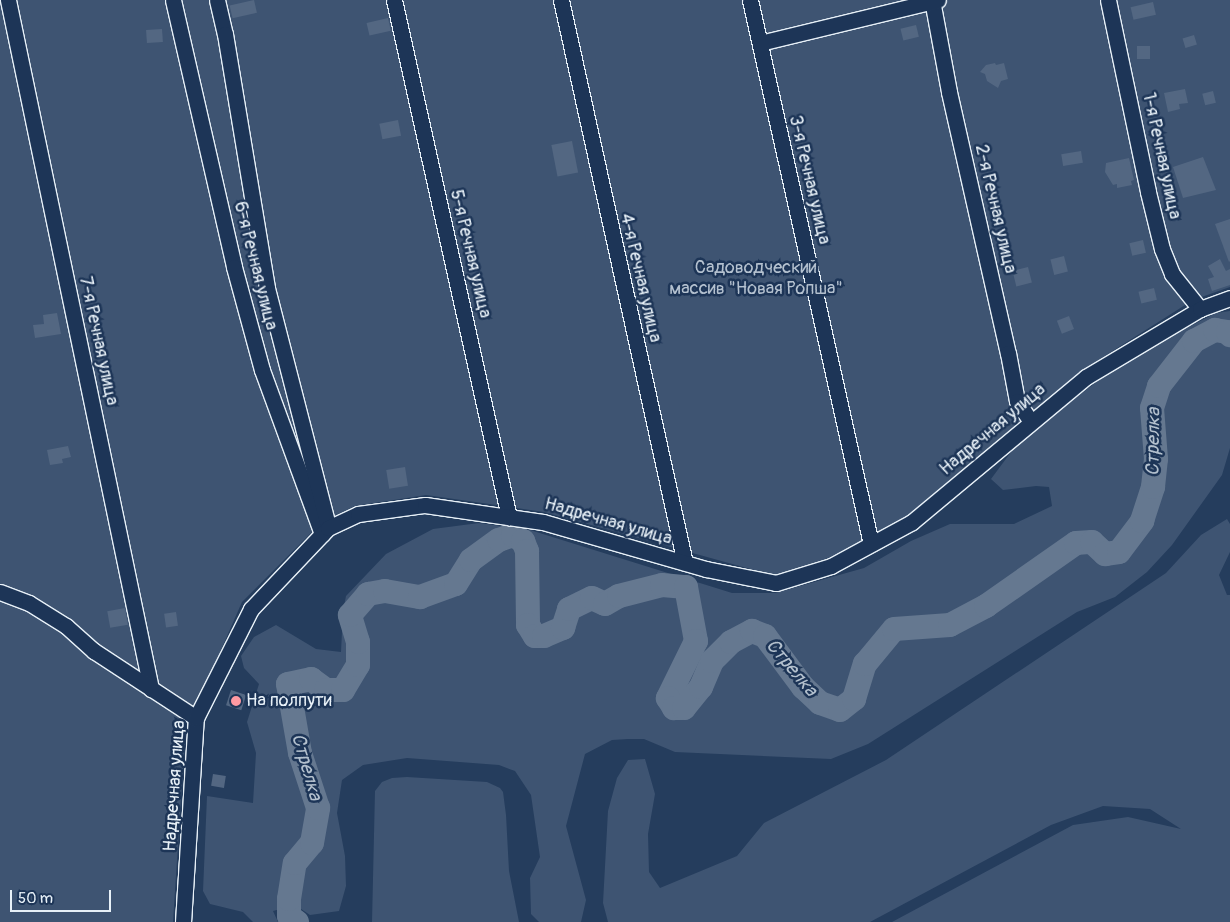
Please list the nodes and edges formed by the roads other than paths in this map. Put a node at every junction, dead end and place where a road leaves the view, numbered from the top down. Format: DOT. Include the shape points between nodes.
graph roads {
  1 [pos="8,0"];
  2 [pos="173,0"];
  3 [pos="217,0"];
  4 [pos="394,0"];
  5 [pos="561,0"];
  6 [pos="750,0"];
  7 [pos="934,0"];
  8 [pos="1108,0"];
  9 [pos="760,43"];
  10 [pos="1230,298"];
  11 [pos="1200,309"];
  12 [pos="1031,422"];
  13 [pos="509,517"];
  14 [pos="325,531"];
  15 [pos="871,544"];
  16 [pos="685,563"];
  17 [pos="0,592"];
  18 [pos="151,689"];
  19 [pos="196,718"];
  20 [pos="183,922"];
  1 -- 18 [label="street, 7-я Речная улица"];
  2 -- 14 [label="street, 6-я Речная улица" via="234,267 259,360"];
  3 -- 14 [label="street, 6-я Речная улица" via="267,288"];
  4 -- 13 [label="street, 5-я Речная улица"];
  5 -- 16 [label="street, 4-я Речная улица"];
  6 -- 9 [label="street, 3-я Речная улица"];
  7 -- 9 [label="street"];
  7 -- 12 [label="street, 2-я Речная улица" via="949,92 1017,401"];
  8 -- 11 [label="street, 1-я Речная улица" via="1162,249 1172,274"];
  9 -- 15 [label="street, 3-я Речная улица"];
  10 -- 11 [label="street, Надречная улица"];
  11 -- 12 [label="street, Надречная улица" via="1086,377"];
  12 -- 15 [label="street, Надречная улица" via="912,522"];
  13 -- 14 [label="street, Надречная улица" via="425,505 358,514"];
  13 -- 16 [label="street, Надречная улица" via="543,522"];
  14 -- 19 [label="street, Надречная улица" via="251,609"];
  15 -- 16 [label="street, Надречная улица" via="831,566 776,583"];
  17 -- 18 [label="street" via="28,602 66,626 94,651"];
  18 -- 19 [label="street"];
  19 -- 20 [label="street, Надречная улица"];
}
